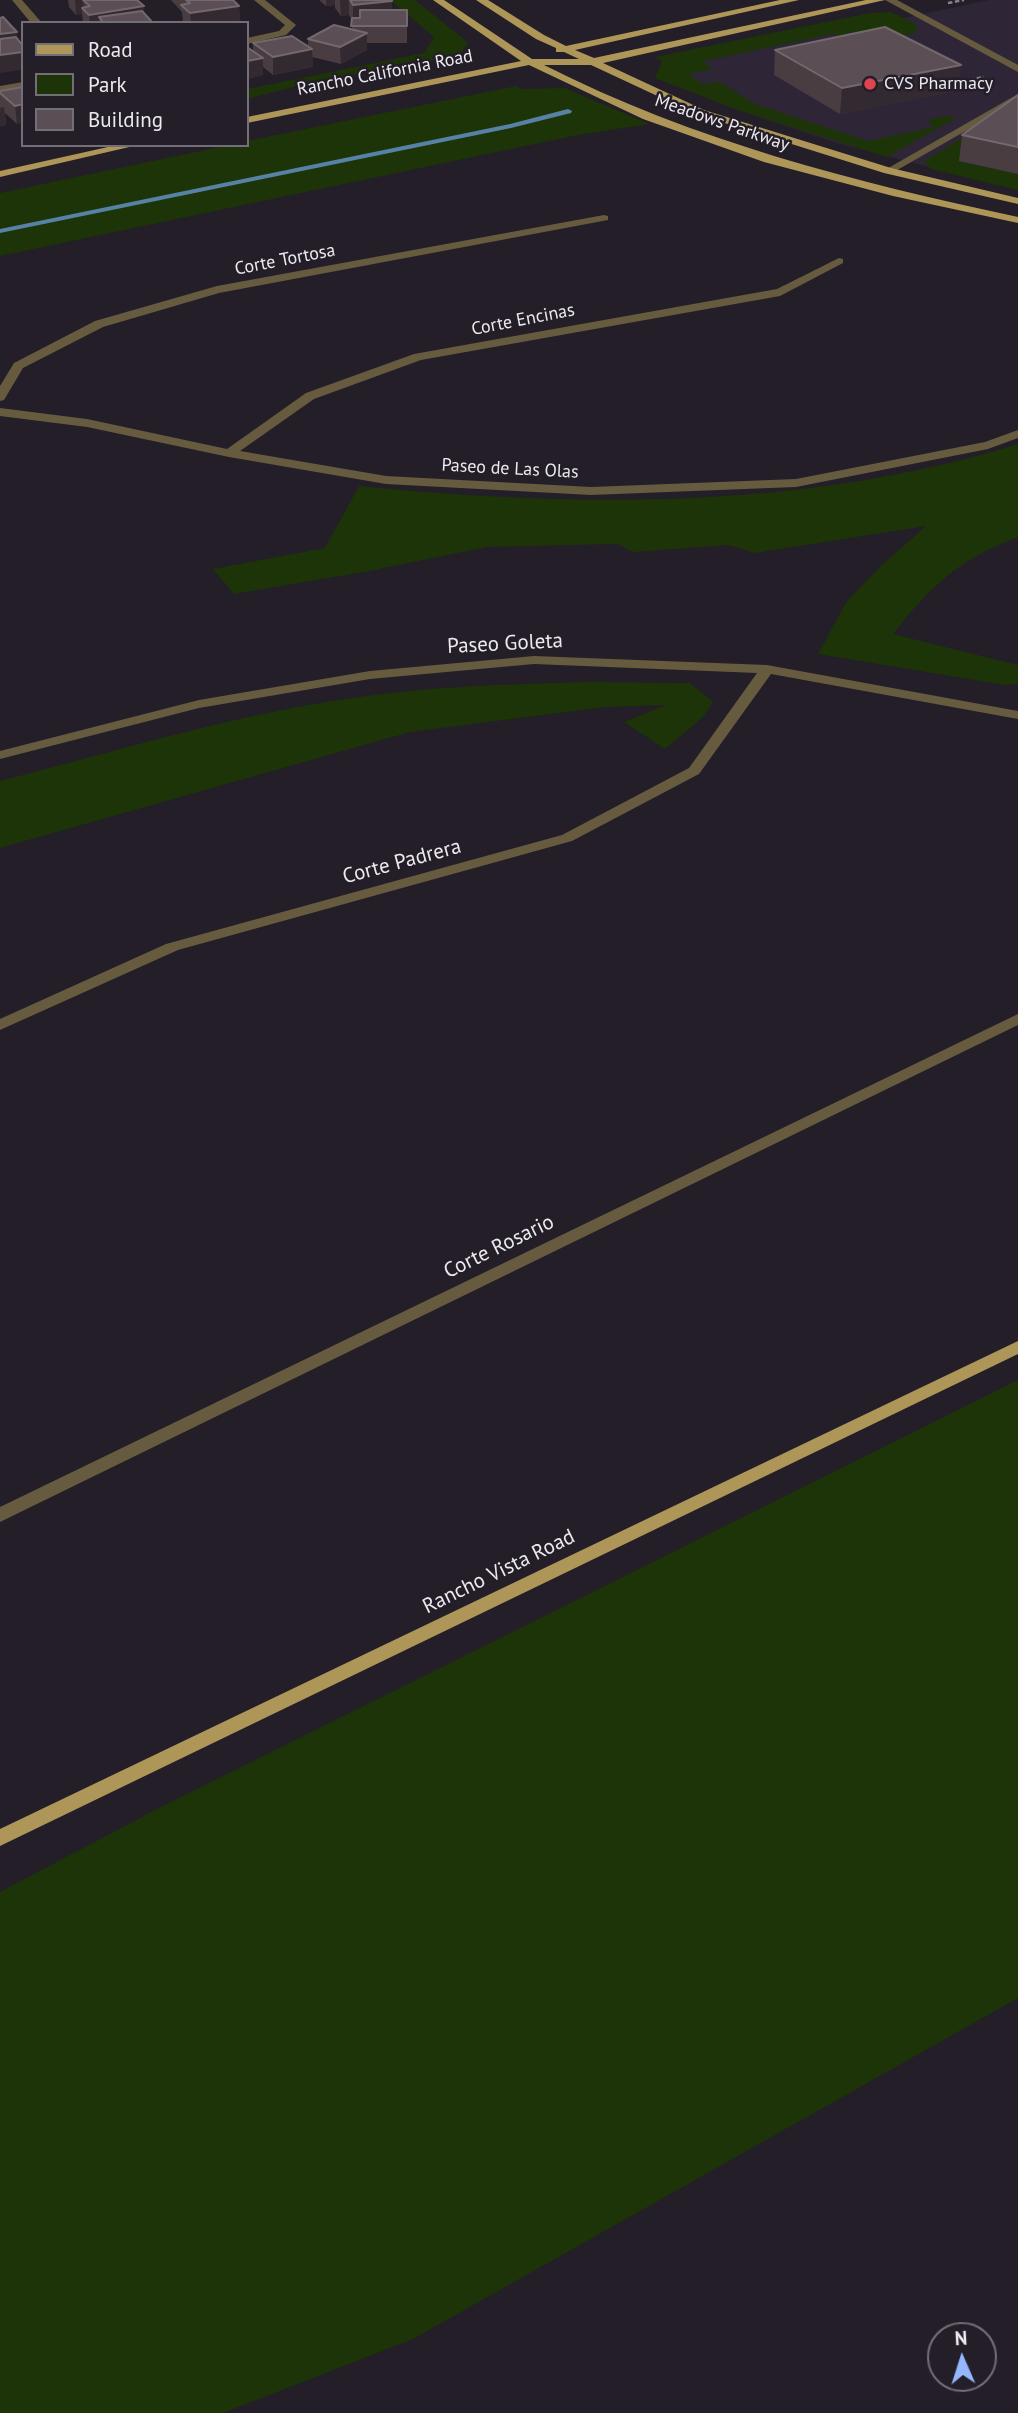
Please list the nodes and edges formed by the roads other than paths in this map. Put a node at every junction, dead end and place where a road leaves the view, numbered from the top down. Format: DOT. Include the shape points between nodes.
graph roads {
  1 [pos="17,0"];
  2 [pos="259,0"];
  3 [pos="438,0"];
  4 [pos="481,0"];
  5 [pos="794,0"];
  6 [pos="880,0"];
  7 [pos="890,0"];
  8 [pos="35,21"];
  9 [pos="248,41"];
  10 [pos="563,48"];
  11 [pos="531,62"];
  12 [pos="591,62"];
  13 [pos="1018,69"];
  14 [pos="21,85"];
  15 [pos="0,89"];
  16 [pos="1018,97"];
  17 [pos="248,120"];
  18 [pos="124,147"];
  19 [pos="888,171"];
  20 [pos="0,174"];
  21 [pos="1018,201"];
  22 [pos="604,218"];
  23 [pos="1018,220"];
  24 [pos="839,261"];
  25 [pos="0,397"];
  26 [pos="0,412"];
  27 [pos="1018,434"];
  28 [pos="229,453"];
  29 [pos="767,670"];
  30 [pos="1018,715"];
  31 [pos="0,755"];
  32 [pos="1018,1019"];
  33 [pos="0,1025"];
  34 [pos="1018,1347"];
  35 [pos="0,1515"];
  36 [pos="0,1838"];
  1 -- 8 [label="street"];
  2 -- 9 [label="street" via="292,25 282,33"];
  3 -- 11 [label="main road, Meadows Parkway"];
  4 -- 10 [label="main road, Meadows Parkway"];
  5 -- 10 [label="main road, Rancho California Road"];
  6 -- 12 [label="main road, Rancho California Road"];
  7 -- 13 [label="street"];
  10 -- 11 [label="main road, Rancho California Road"];
  10 -- 12 [label="main road, Meadows Parkway"];
  11 -- 12 [label="main road, Rancho California Road"];
  11 -- 17 [label="main road, Rancho California Road"];
  11 -- 23 [label="main road, Meadows Parkway" via="698,136 849,182"];
  12 -- 19 [label="main road, Meadows Parkway" via="700,112"];
  14 -- 15 [label="street"];
  16 -- 19 [label="street"];
  18 -- 20 [label="main road"];
  19 -- 21 [label="main road, Meadows Parkway"];
  22 -- 25 [label="street, Corte Tortosa" via="217,290 99,324 18,366"];
  24 -- 28 [label="street, Corte Encinas" via="780,292 418,357 310,396"];
  26 -- 28 [label="street, Paseo de Las Olas" via="87,423"];
  27 -- 28 [label="street, Paseo de Las Olas" via="796,483 591,491 386,480"];
  29 -- 30 [label="street, Paseo Goleta"];
  29 -- 31 [label="street, Paseo Goleta" via="534,660 370,675 199,704"];
  29 -- 33 [label="street, Corte Padrera" via="694,771 567,838 172,947"];
  32 -- 35 [label="street, Corte Rosario"];
  34 -- 36 [label="main road, Rancho Vista Road"];
}
